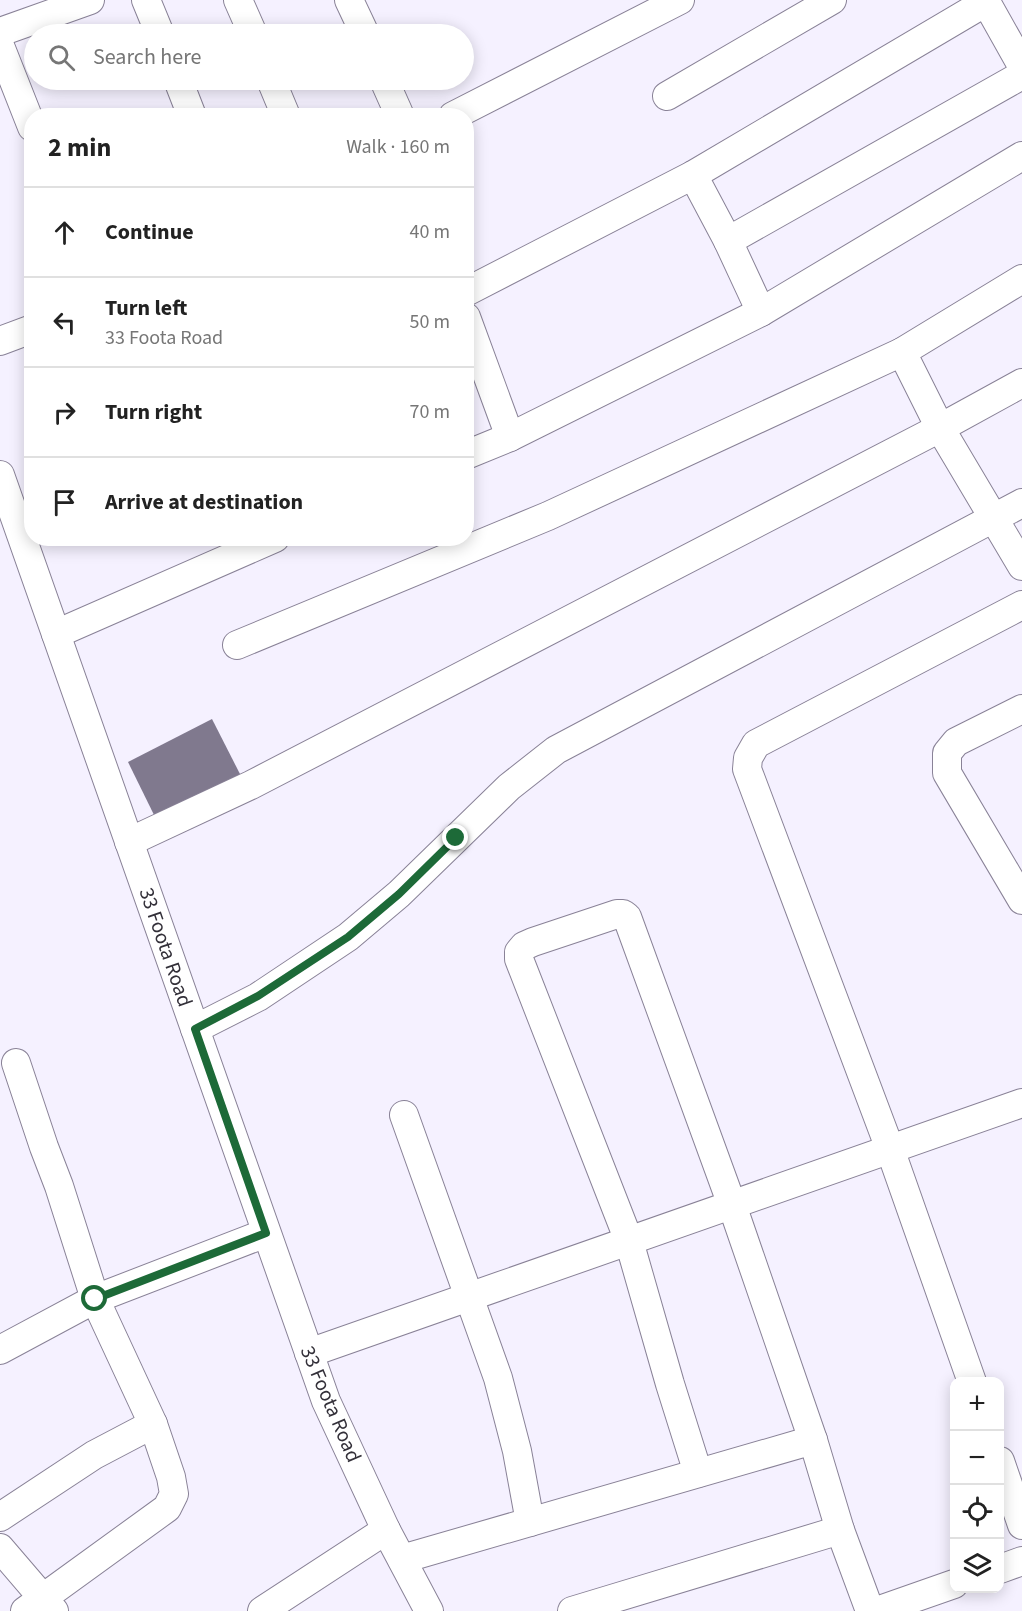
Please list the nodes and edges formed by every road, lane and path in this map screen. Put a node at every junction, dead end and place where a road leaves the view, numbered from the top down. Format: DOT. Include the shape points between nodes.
graph roads {
  1 [pos="146,0"];
  2 [pos="238,0"];
  3 [pos="349,0"];
  4 [pos="681,0"];
  5 [pos="831,0"];
  6 [pos="986,1"];
  7 [pos="73,3"];
  8 [pos="156,24"];
  9 [pos="249,24"];
  10 [pos="360,24"];
  11 [pos="0,32"];
  12 [pos="0,45"];
  13 [pos="1022,66"];
  14 [pos="1022,75"];
  15 [pos="182,90"];
  16 [pos="275,90"];
  17 [pos="388,90"];
  18 [pos="667,96"];
  19 [pos="24,108"];
  20 [pos="189,108"];
  21 [pos="283,108"];
  22 [pos="396,108"];
  23 [pos="469,108"];
  24 [pos="1022,156"];
  25 [pos="693,175"];
  26 [pos="728,241"];
  27 [pos="474,279"];
  28 [pos="1022,279"];
  29 [pos="761,312"];
  30 [pos="24,332"];
  31 [pos="474,339"];
  32 [pos="0,341"];
  33 [pos="902,352"];
  34 [pos="1022,383"];
  35 [pos="940,428"];
  36 [pos="510,437"];
  37 [pos="474,452"];
  38 [pos="0,475"];
  39 [pos="1022,503"];
  40 [pos="994,518"];
  41 [pos="17,534"];
  42 [pos="257,546"];
  43 [pos="1022,566"];
  44 [pos="1022,605"];
  45 [pos="56,634"];
  46 [pos="237,645"];
  47 [pos="1022,709"];
  48 [pos="129,842"];
  49 [pos="1022,900"];
  50 [pos="195,1029"];
  51 [pos="16,1063"];
  52 [pos="1022,1103"];
  53 [pos="404,1115"];
  54 [pos="890,1149"];
  55 [pos="732,1205"];
  56 [pos="266,1233"];
  57 [pos="629,1241"];
  58 [pos="469,1297"];
  59 [pos="95,1299"];
  60 [pos="0,1350"];
  61 [pos="309,1353"];
  62 [pos="970,1377"];
  63 [pos="153,1424"];
  64 [pos="813,1440"];
  65 [pos="698,1473"];
  66 [pos="1004,1475"];
  67 [pos="0,1517"];
  68 [pos="530,1522"];
  69 [pos="1022,1525"];
  70 [pos="387,1530"];
  71 [pos="840,1530"];
  72 [pos="0,1548"];
  73 [pos="402,1559"];
  74 [pos="1022,1561"];
  75 [pos="1004,1567"];
  76 [pos="950,1585"];
  77 [pos="40,1607"];
  78 [pos="262,1611"];
  79 [pos="429,1611"];
  80 [pos="572,1611"];
  81 [pos="870,1611"];
  82 [pos="876,1611"];
  1 -- 8 [label="street"];
  2 -- 9 [label="street"];
  3 -- 10 [label="street"];
  4 -- 23 [label="street"];
  5 -- 18 [label="street"];
  6 -- 13 [label="street"];
  6 -- 25 [label="street"];
  7 -- 11 [label="street"];
  12 -- 19 [label="street"];
  14 -- 26 [label="street"];
  15 -- 20 [label="street"];
  16 -- 21 [label="street"];
  17 -- 22 [label="street"];
  24 -- 29 [label="street"];
  25 -- 26 [label="street"];
  25 -- 27 [label="street"];
  26 -- 29 [label="street"];
  28 -- 33 [label="street"];
  29 -- 36 [label="street"];
  30 -- 32 [label="street"];
  31 -- 36 [label="street"];
  33 -- 35 [label="street"];
  33 -- 46 [label="street" via="548,516"];
  34 -- 35 [label="street"];
  35 -- 40 [label="street"];
  35 -- 48 [label="street" via="252,785"];
  36 -- 37 [label="street"];
  38 -- 41 [label="street, 33 Foota Road"];
  39 -- 40 [label="street"];
  40 -- 43 [label="street"];
  40 -- 50 [label="street" via="556,750 509,787 399,894 348,937 258,996"];
  41 -- 45 [label="street, 33 Foota Road"];
  42 -- 45 [label="street"];
  44 -- 54 [label="street" via="756,744 748,758 747,769"];
  45 -- 48 [label="street, 33 Foota Road"];
  47 -- 49 [label="street" via="956,742 946,753 947,773"];
  48 -- 50 [label="street, 33 Foota Road"];
  50 -- 56 [label="street, 33 Foota Road"];
  51 -- 59 [label="street"];
  52 -- 54 [label="street"];
  53 -- 58 [label="street"];
  54 -- 55 [label="street"];
  54 -- 62 [label="street"];
  55 -- 57 [label="street"];
  55 -- 57 [label="street" via="627,917 617,914 532,942 519,952 519,959"];
  55 -- 64 [label="street"];
  56 -- 59 [label="street"];
  56 -- 61 [label="street, 33 Foota Road"];
  57 -- 58 [label="street"];
  57 -- 65 [label="street"];
  58 -- 61 [label="street"];
  58 -- 68 [label="street" via="498,1378"];
  59 -- 60 [label="street"];
  59 -- 63 [label="street"];
  61 -- 70 [label="street, 33 Foota Road" via="326,1401"];
  63 -- 67 [label="street" via="94,1455"];
  63 -- 77 [label="street" via="174,1494 167,1508"];
  64 -- 65 [label="street"];
  64 -- 71 [label="street"];
  65 -- 68 [label="street"];
  66 -- 69 [label="street"];
  68 -- 73 [label="street"];
  70 -- 73 [label="street, 33 Foota Road"];
  70 -- 78 [label="street"];
  71 -- 80 [label="street"];
  71 -- 81 [label="street"];
  72 -- 77 [label="street"];
  73 -- 79 [label="street, 33 Foota Road"];
  74 -- 75 [label="street"];
  76 -- 82 [label="street"];
}
